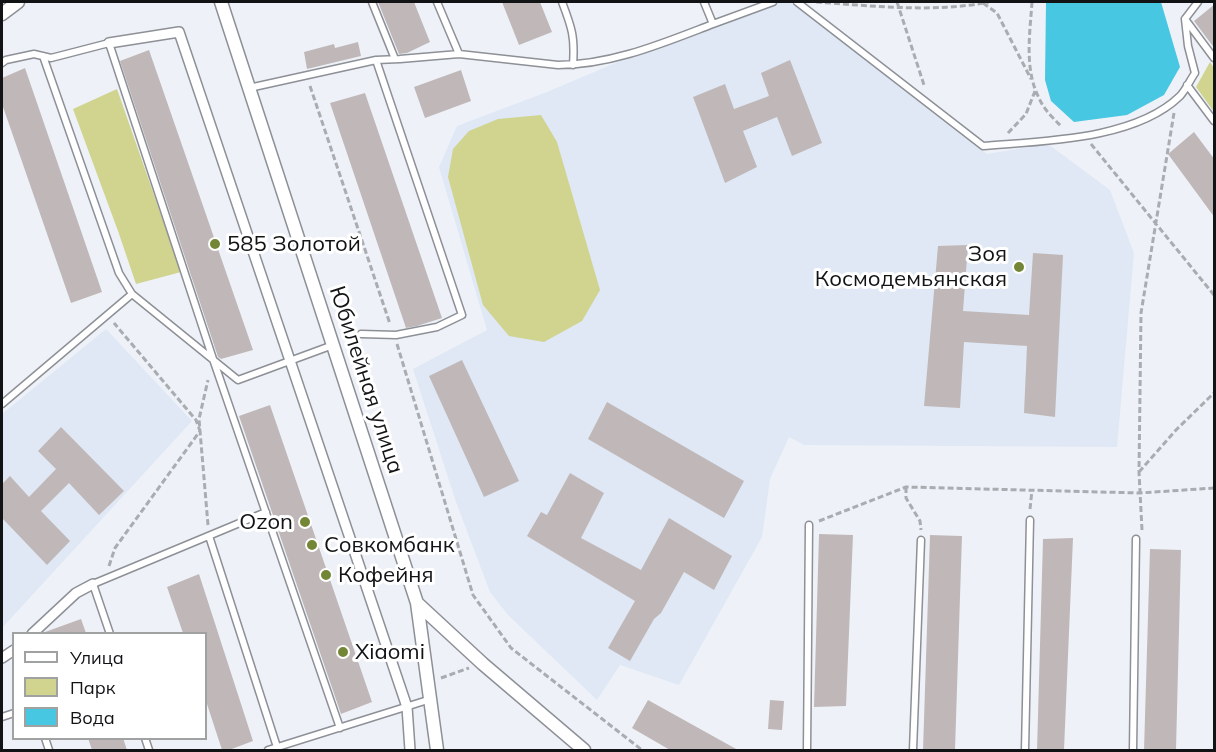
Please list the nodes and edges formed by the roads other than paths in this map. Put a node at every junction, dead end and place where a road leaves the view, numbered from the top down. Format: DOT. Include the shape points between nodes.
graph roads {
  1 [pos="18,2"];
  2 [pos="221,2"];
  3 [pos="372,2"];
  4 [pos="437,2"];
  5 [pos="562,2"];
  6 [pos="704,2"];
  7 [pos="773,2"];
  8 [pos="797,2"];
  9 [pos="1198,2"];
  10 [pos="2,14"];
  11 [pos="1185,19"];
  12 [pos="713,24"];
  13 [pos="109,43"];
  14 [pos="459,54"];
  15 [pos="43,56"];
  16 [pos="1215,58"];
  17 [pos="394,59"];
  18 [pos="376,60"];
  19 [pos="2,63"];
  20 [pos="573,65"];
  21 [pos="1187,86"];
  22 [pos="249,88"];
  23 [pos="1215,121"];
  24 [pos="132,294"];
  25 [pos="361,334"];
  26 [pos="333,345"];
  27 [pos="213,359"];
  28 [pos="291,360"];
  29 [pos="2,404"];
  30 [pos="266,512"];
  31 [pos="1030,520"];
  32 [pos="809,525"];
  33 [pos="208,536"];
  34 [pos="1136,539"];
  35 [pos="921,540"];
  36 [pos="93,584"];
  37 [pos="417,603"];
  38 [pos="33,632"];
  39 [pos="110,632"];
  40 [pos="430,699"];
  41 [pos="407,707"];
  42 [pos="339,728"];
  43 [pos="277,747"];
  44 [pos="268,750"];
  45 [pos="410,750"];
  46 [pos="437,750"];
  47 [pos="584,750"];
  48 [pos="807,750"];
  49 [pos="913,750"];
  50 [pos="1025,750"];
  51 [pos="1133,750"];
  1 -- 10 [label="street"];
  2 -- 22 [label="street, Юбилейная улица"];
  3 -- 17 [label="lane"];
  4 -- 14 [label="lane"];
  5 -- 20 [label="lane" via="572,27"];
  6 -- 12 [label="lane"];
  7 -- 12 [label="lane"];
  8 -- 21 [label="lane" via="983,146 1080,137 1117,129 1159,113 1182,95"];
  9 -- 11 [label="lane"];
  11 -- 16 [label="lane"];
  11 -- 21 [label="lane" via="1195,73"];
  12 -- 20 [label="lane" via="645,50"];
  13 -- 15 [label="lane" via="51,58"];
  13 -- 27 [label="lane"];
  13 -- 28 [label="street" via="179,32"];
  14 -- 17 [label="lane"];
  14 -- 20 [label="lane"];
  15 -- 19 [label="lane" via="34,54"];
  15 -- 24 [label="lane" via="119,273"];
  17 -- 18 [label="lane"];
  18 -- 22 [label="lane"];
  18 -- 25 [label="lane" via="462,315 437,327 394,334"];
  21 -- 23 [label="lane"];
  22 -- 26 [label="street, Юбилейная улица"];
  24 -- 27 [label="lane"];
  24 -- 29 [label="lane"];
  26 -- 28 [label="lane"];
  26 -- 37 [label="street, Юбилейная улица"];
  27 -- 28 [label="lane" via="238,380"];
  27 -- 30 [label="lane"];
  28 -- 41 [label="street"];
  30 -- 33 [label="lane"];
  30 -- 42 [label="lane"];
  31 -- 50 [label="lane"];
  32 -- 48 [label="lane"];
  33 -- 36 [label="lane"];
  33 -- 43 [label="lane"];
  34 -- 51 [label="lane"];
  35 -- 49 [label="lane"];
  36 -- 38 [label="street" via="76,593"];
  36 -- 39 [label="lane"];
  37 -- 40 [label="street, Юбилейная улица"];
  37 -- 47 [label="street"];
  40 -- 41 [label="lane"];
  40 -- 46 [label="street, Юбилейная улица"];
  41 -- 42 [label="lane"];
  41 -- 45 [label="street"];
  42 -- 43 [label="lane"];
  43 -- 44 [label="lane"];
}
